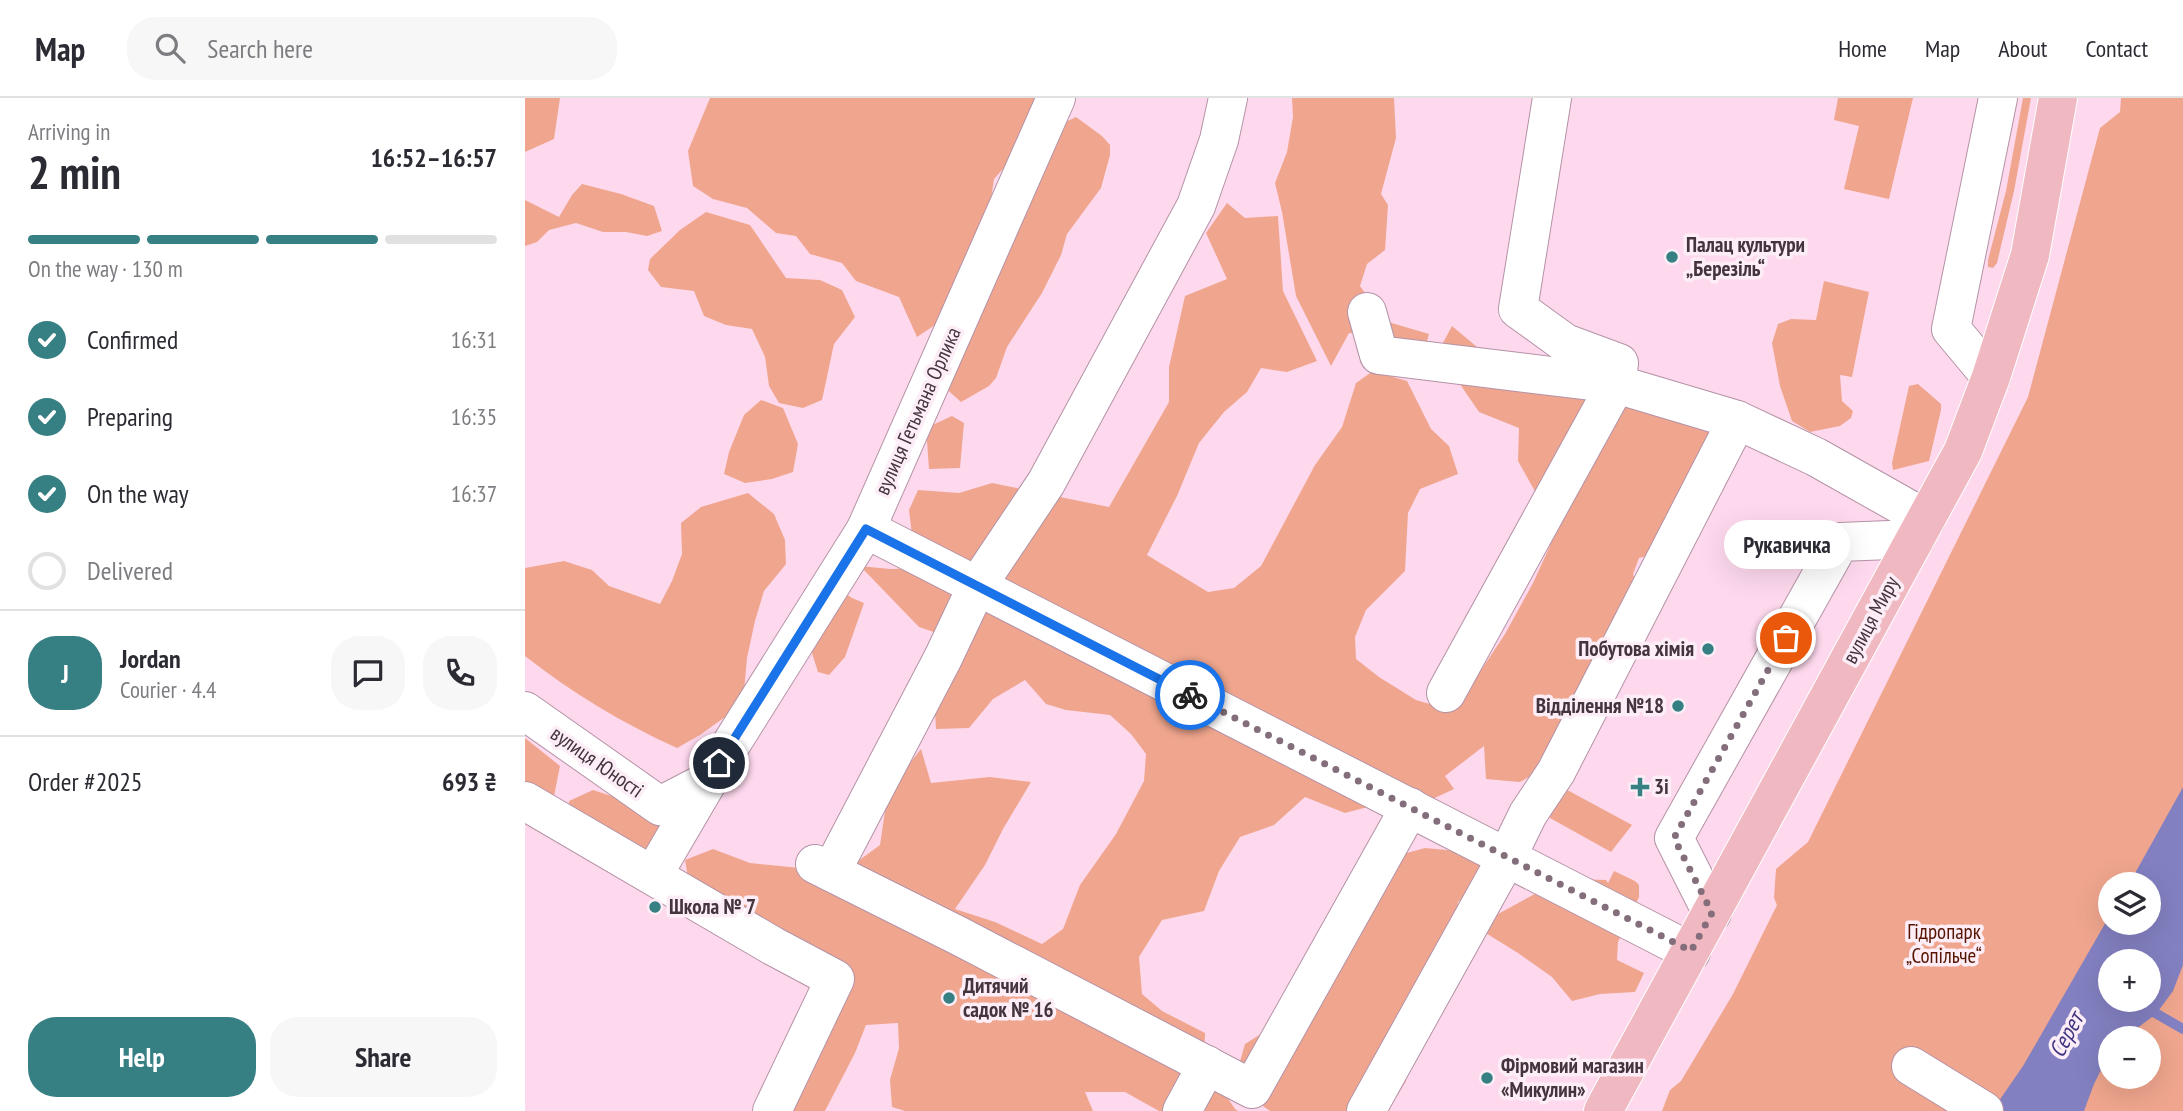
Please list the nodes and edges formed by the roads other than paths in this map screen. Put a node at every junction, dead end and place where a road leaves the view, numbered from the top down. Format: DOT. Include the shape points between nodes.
graph roads {
  1 [pos="1056,98"];
  2 [pos="1228,98"];
  3 [pos="1552,98"];
  4 [pos="1999,98"];
  5 [pos="2058,98"];
  6 [pos="1367,312"];
  7 [pos="1991,377"];
  8 [pos="1616,384"];
  9 [pos="1737,420"];
  10 [pos="866,529"];
  11 [pos="1920,529"];
  12 [pos="977,586"];
  13 [pos="1446,693"];
  14 [pos="525,712"];
  15 [pos="708,781"];
  16 [pos="525,801"];
  17 [pos="1409,807"];
  18 [pos="1507,857"];
  19 [pos="653,875"];
  20 [pos="1712,913"];
  21 [pos="1691,951"];
  22 [pos="1207,1065"];
  23 [pos="1911,1066"];
  24 [pos="772,1111"];
  25 [pos="1182,1111"];
  26 [pos="1366,1111"];
  27 [pos="1604,1111"];
  28 [pos="1983,1111"];
  1 -- 10 [label="street, вулиця Гетьмана Орлика"];
  2 -- 12 [label="street" via="1196,206 1046,483"];
  3 -- 8 [label="street" via="1518,309 1565,343 1619,363"];
  4 -- 7 [label="street" via="1951,329"];
  5 -- 7 [label="main road, вулиця Миру" via="2029,255"];
  6 -- 8 [label="street" via="1379,355"];
  7 -- 11 [label="main road, вулиця Миру" via="1963,451"];
  8 -- 9 [label="street"];
  8 -- 13 [label="street"];
  9 -- 11 [label="street" via="1816,457"];
  9 -- 18 [label="street" via="1556,772"];
  10 -- 12 [label="street"];
  10 -- 15 [label="street, вулиця Гетьмана Орлика" via="735,723"];
  11 -- 20 [label="main road, вулиця Миру"];
  11 -- 20 [label="street" via="1840,541 1674,838"];
  12 -- 17 [label="street"];
  12 -- 22 [label="street" via="943,658 823,868"];
  14 -- 15 [label="street, вулиця Юності" via="660,806"];
  15 -- 19 [label="street, вулиця Гетьмана Орлика"];
  16 -- 19 [label="street"];
  17 -- 18 [label="street"];
  17 -- 22 [label="street" via="1252,1089"];
  18 -- 21 [label="street"];
  18 -- 26 [label="street"];
  19 -- 24 [label="street" via="835,979"];
  20 -- 21 [label="main road, вулиця Миру"];
  21 -- 27 [label="main road, вулиця Миру"];
  22 -- 25 [label="street"];
  23 -- 28 [label="street"];
}
